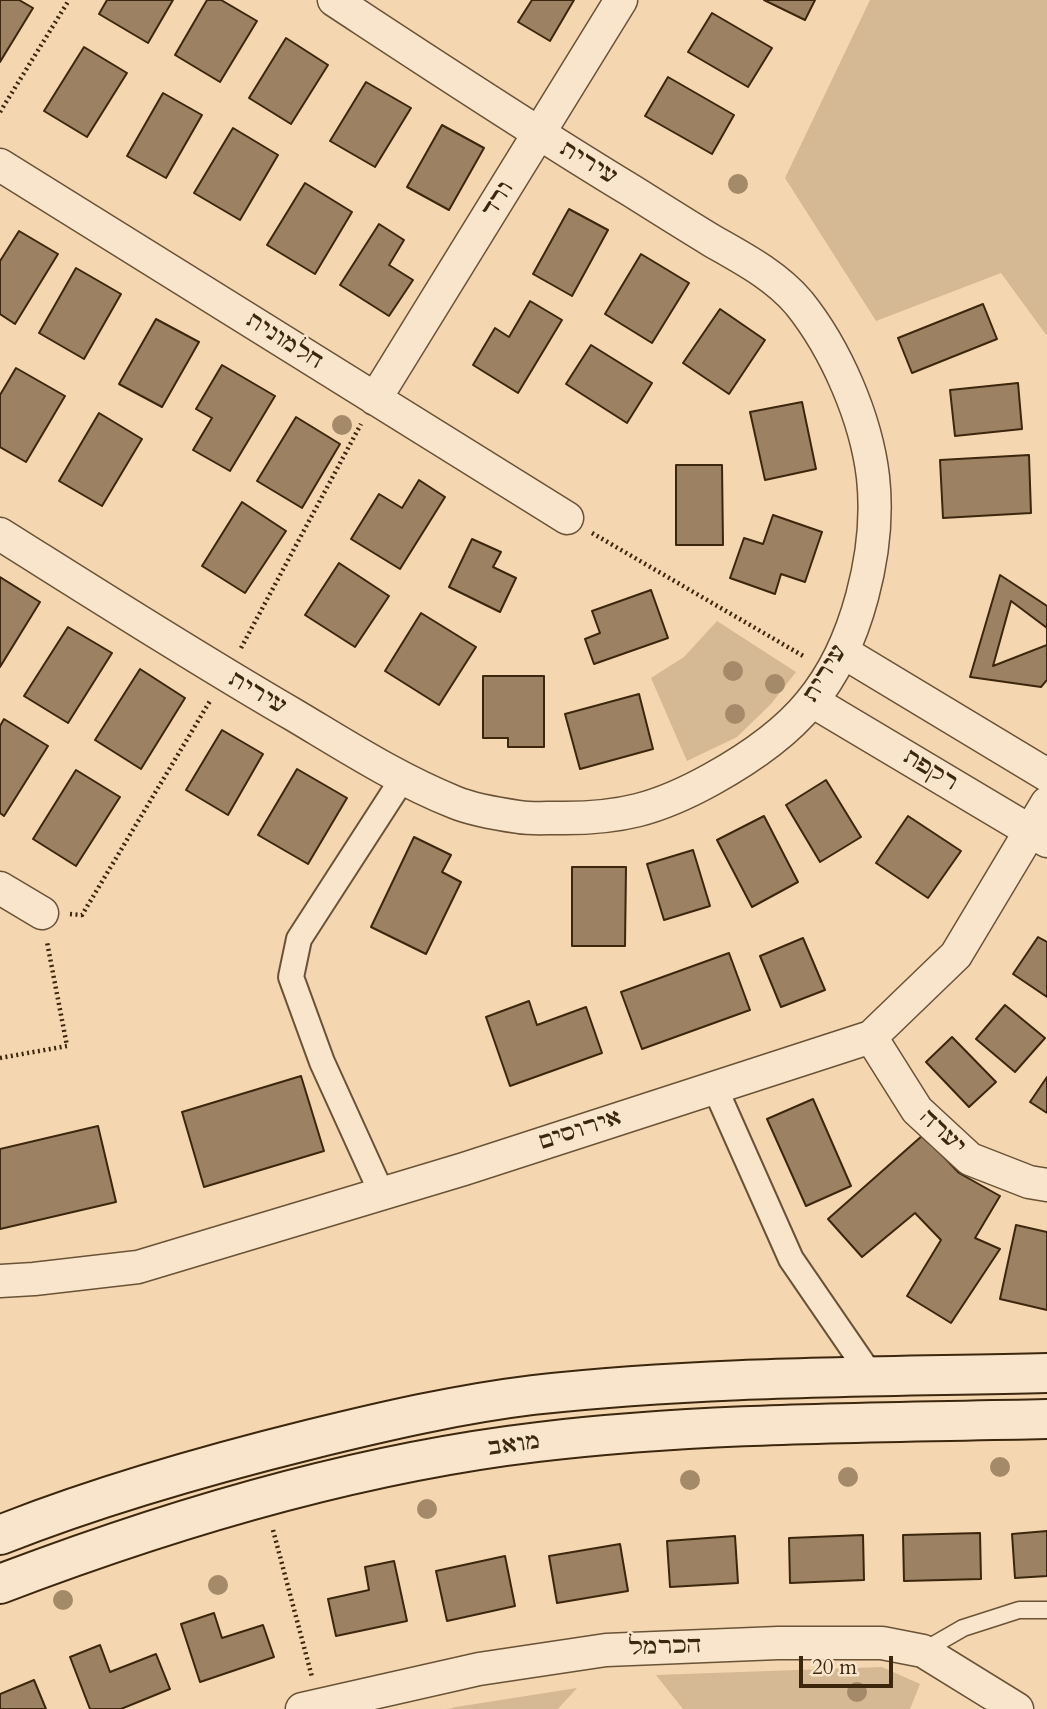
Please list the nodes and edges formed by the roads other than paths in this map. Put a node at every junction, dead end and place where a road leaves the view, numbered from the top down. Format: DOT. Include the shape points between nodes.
graph roads {
  1 [pos="334,0"];
  2 [pos="621,0"];
  3 [pos="540,135"];
  4 [pos="0,165"];
  5 [pos="375,399"];
  6 [pos="567,518"];
  7 [pos="0,534"];
  8 [pos="837,662"];
  9 [pos="812,701"];
  10 [pos="1047,775"];
  11 [pos="402,778"];
  12 [pos="1047,803"];
  13 [pos="1038,836"];
  14 [pos="0,888"];
  15 [pos="42,913"];
  16 [pos="872,1037"];
  17 [pos="715,1088"];
  18 [pos="1047,1185"];
  19 [pos="382,1194"];
  20 [pos="0,1281"];
  21 [pos="1047,1373"];
  22 [pos="872,1377"];
  23 [pos="1047,1419"];
  24 [pos="0,1535"];
  25 [pos="0,1584"];
  26 [pos="1047,1610"];
  27 [pos="922,1651"];
  28 [pos="310,1706"];
  29 [pos="1017,1709"];
  1 -- 3 [label="street, עירית"];
  2 -- 3 [label="street, ורד"];
  3 -- 5 [label="street, ורד"];
  3 -- 8 [label="street, עירית" via="753,263 795,298 819,331 851,394 873,473 867,571"];
  4 -- 5 [label="street, חלמונית"];
  5 -- 6 [label="street, חלמונית"];
  7 -- 11 [label="street, עירית" via="226,676"];
  8 -- 9 [label="street, עירית"];
  8 -- 10 [label="street"];
  9 -- 11 [label="street, עירית" via="770,742 737,765 677,798 633,813 592,819 522,817 458,804"];
  9 -- 13 [label="street, רקפת"];
  11 -- 19 [label="street" via="299,939 291,977 322,1062"];
  12 -- 13 [label="street, אירוסים"];
  13 -- 16 [label="street, אירוסים" via="956,955"];
  14 -- 15 [label="street"];
  16 -- 17 [label="street, אירוסים"];
  16 -- 18 [label="street, יערה" via="917,1110 970,1159"];
  17 -- 19 [label="street, אירוסים"];
  17 -- 22 [label="street" via="791,1259"];
  19 -- 20 [label="street, אירוסים" via="138,1267"];
  21 -- 22 [label="main road, מואב"];
  22 -- 24 [label="main road, מואב" via="632,1387 439,1410 194,1470"];
  23 -- 25 [label="main road, מואב" via="730,1426 537,1442 435,1458 168,1526"];
  26 -- 27 [label="lane" via="1019,1610 963,1628"];
  27 -- 28 [label="street, הכרמל" via="882,1643 606,1650 479,1669"];
  27 -- 29 [label="street, הכרמל"];
}
